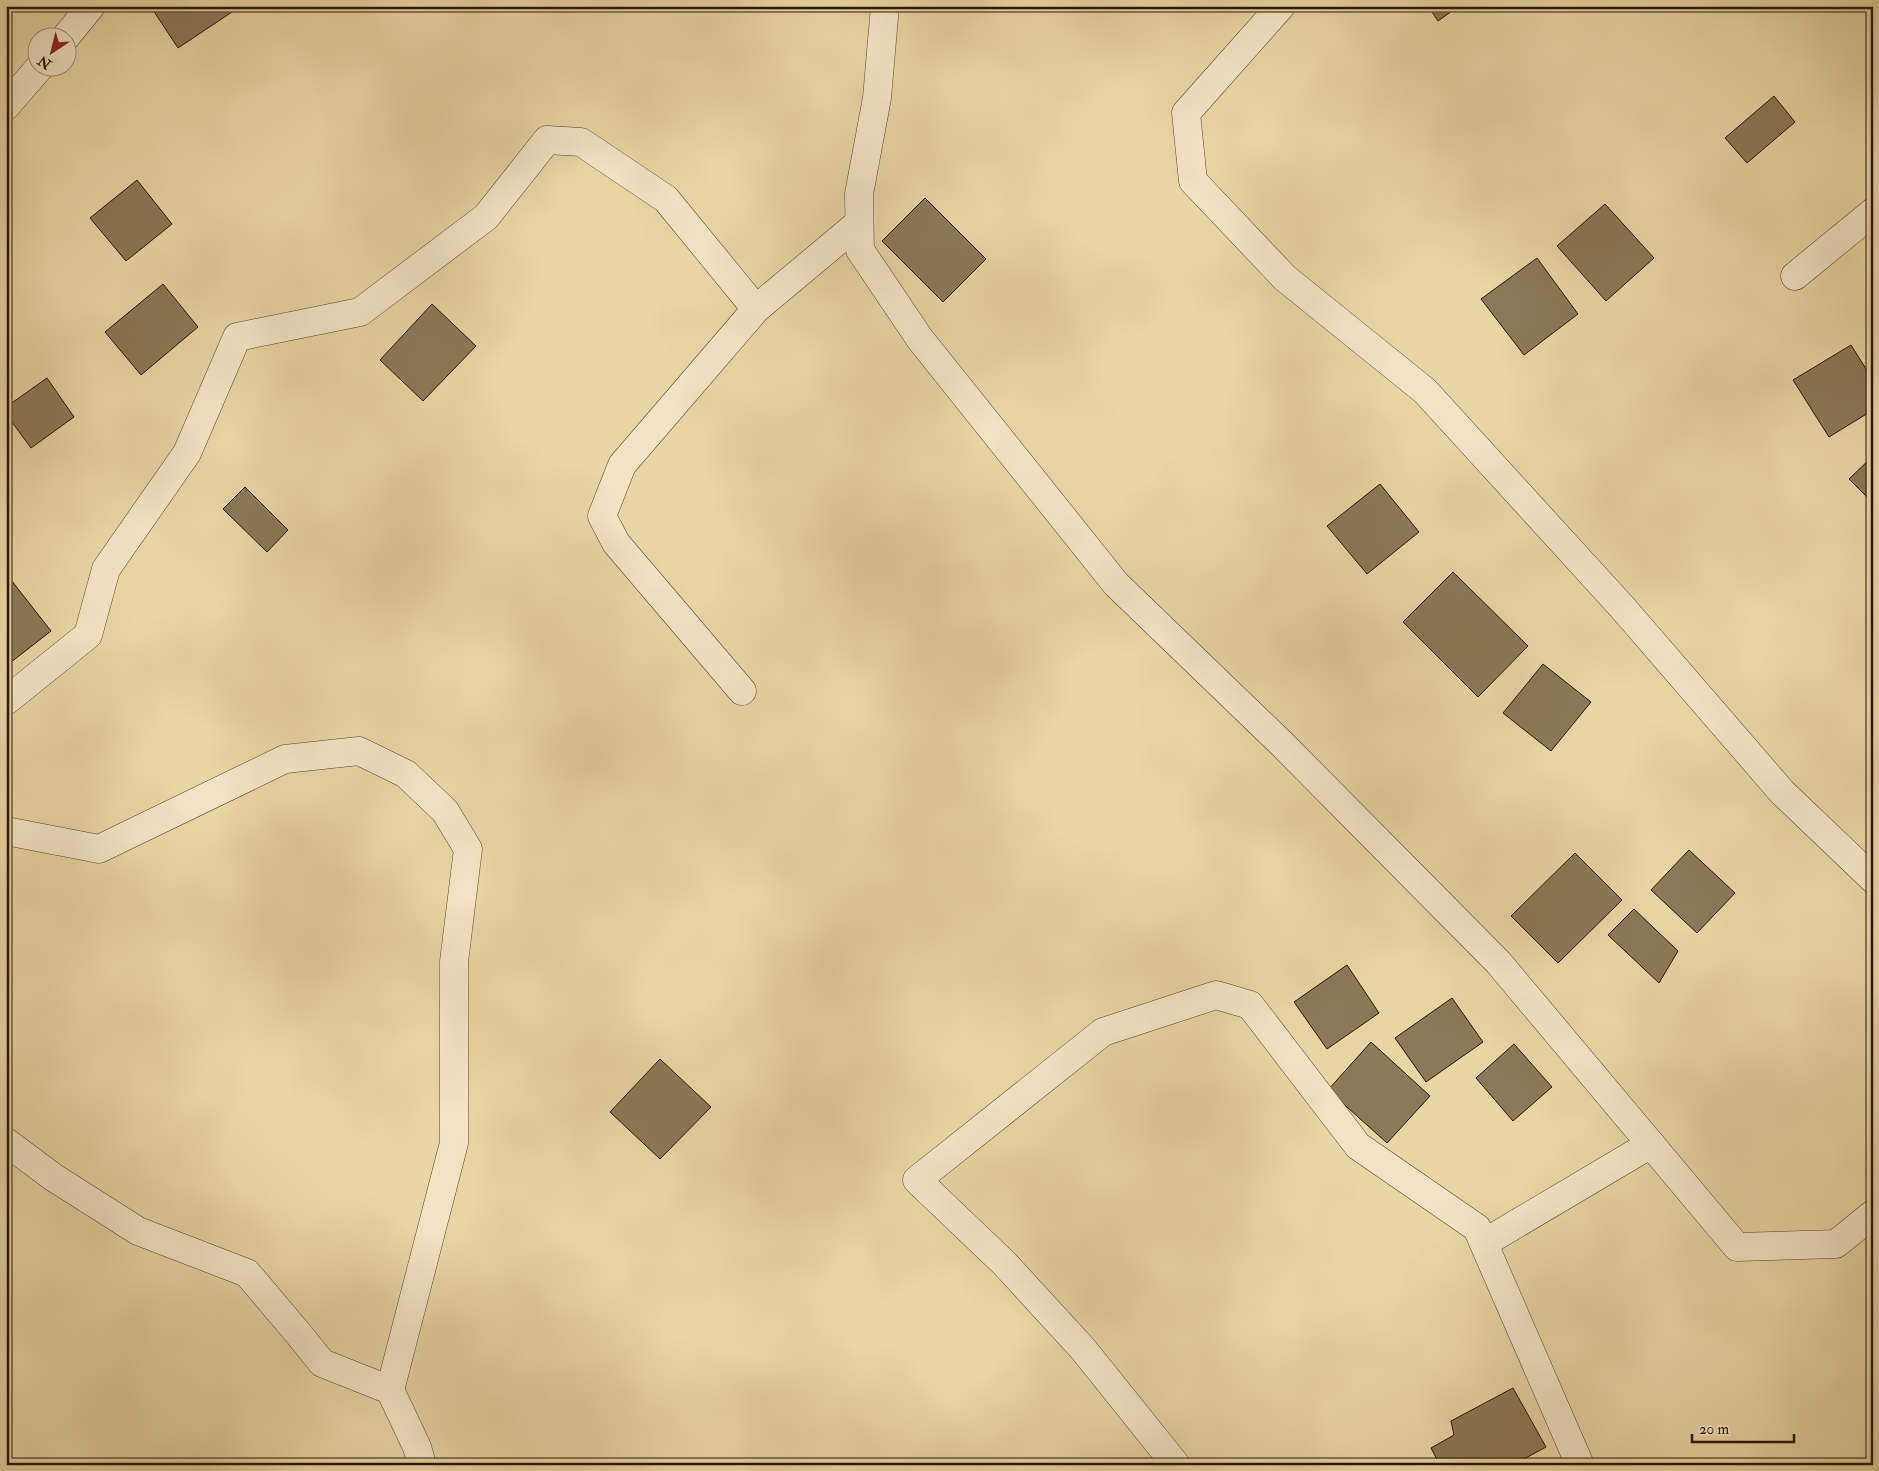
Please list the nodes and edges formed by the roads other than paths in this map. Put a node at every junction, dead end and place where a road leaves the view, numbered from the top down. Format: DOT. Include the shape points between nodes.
graph roads {
  1 [pos="91,6"];
  2 [pos="885,6"];
  3 [pos="1281,6"];
  4 [pos="73,28"];
  5 [pos="30,78"];
  6 [pos="6,106"];
  7 [pos="1873,212"];
  8 [pos="859,223"];
  9 [pos="1795,276"];
  10 [pos="756,309"];
  11 [pos="742,691"];
  12 [pos="6,701"];
  13 [pos="6,831"];
  14 [pos="1873,879"];
  15 [pos="6,1142"];
  16 [pos="1651,1144"];
  17 [pos="1873,1214"];
  18 [pos="1484,1244"];
  19 [pos="390,1390"];
  20 [pos="422,1465"];
  21 [pos="1176,1465"];
  22 [pos="1580,1465"];
  1 -- 4 [label="street"];
  2 -- 8 [label="street" via="877,98 858,194"];
  3 -- 14 [label="street" via="1186,113 1194,181 1285,278 1425,391 1622,607 1782,792"];
  5 -- 6 [label="street"];
  7 -- 9 [label="street"];
  8 -- 10 [label="street"];
  8 -- 16 [label="street" via="860,250 920,339 1116,584 1281,743 1498,962"];
  10 -- 11 [label="street" via="622,465 602,516 616,543"];
  10 -- 12 [label="street" via="666,199 581,142 547,140 486,217 360,312 237,337 187,454 106,569 88,635"];
  13 -- 19 [label="street" via="99,849 284,760 359,751 406,774 445,811 468,849 454,962 454,1143"];
  15 -- 19 [label="street" via="53,1177 138,1231 247,1273 322,1364"];
  16 -- 17 [label="street" via="1737,1247 1836,1244"];
  16 -- 18 [label="street"];
  18 -- 21 [label="street" via="1477,1228 1358,1146 1250,1005 1216,995 1103,1032 917,1180 1005,1264 1083,1348"];
  18 -- 22 [label="street"];
  19 -- 20 [label="street"];
}
